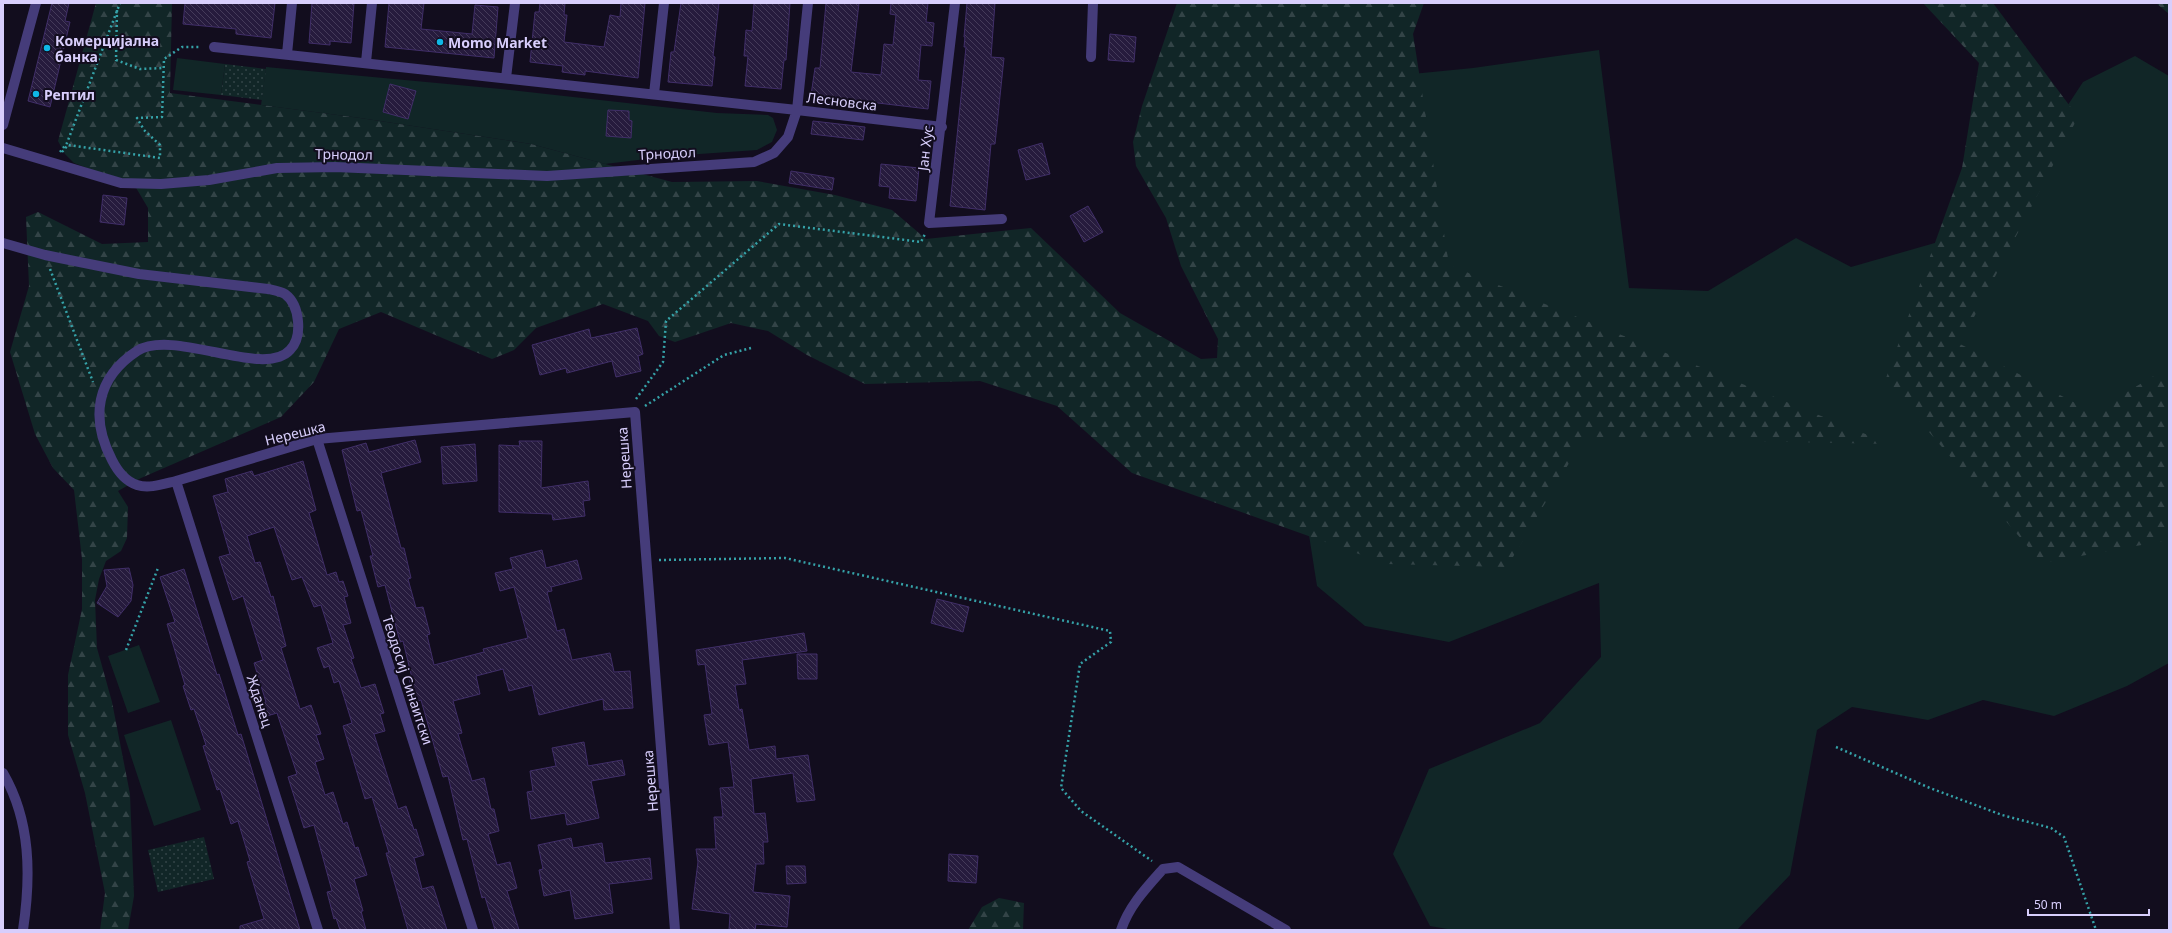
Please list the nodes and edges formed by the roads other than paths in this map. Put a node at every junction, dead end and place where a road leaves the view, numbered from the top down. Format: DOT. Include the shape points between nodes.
graph roads {
  1 [pos="36,3"];
  2 [pos="292,3"];
  3 [pos="372,3"];
  4 [pos="515,3"];
  5 [pos="664,3"];
  6 [pos="808,3"];
  7 [pos="955,3"];
  8 [pos="1093,3"];
  9 [pos="214,46"];
  10 [pos="287,54"];
  11 [pos="1091,57"];
  12 [pos="366,62"];
  13 [pos="506,78"];
  14 [pos="654,94"];
  15 [pos="797,110"];
  16 [pos="3,125"];
  17 [pos="942,127"];
  18 [pos="3,148"];
  19 [pos="1002,220"];
  20 [pos="3,243"];
  21 [pos="316,439"];
  22 [pos="176,481"];
  23 [pos="3,773"];
  24 [pos="23,930"];
  25 [pos="318,930"];
  26 [pos="473,930"];
  27 [pos="675,930"];
  28 [pos="1121,930"];
  29 [pos="1286,930"];
  1 -- 16 [label="street"];
  2 -- 10 [label="street"];
  3 -- 12 [label="street"];
  4 -- 13 [label="street"];
  5 -- 14 [label="street"];
  6 -- 15 [label="street, Лесновска"];
  7 -- 17 [label="street, Јан Хус"];
  8 -- 11 [label="street"];
  9 -- 10 [label="street"];
  10 -- 12 [label="street"];
  12 -- 13 [label="street"];
  13 -- 14 [label="street"];
  14 -- 15 [label="street"];
  15 -- 17 [label="street, Лесновска"];
  15 -- 18 [label="street, Трнодол" via="788,137 774,153 754,162 547,176 335,166 277,168 209,180 161,184 121,183"];
  17 -- 19 [label="street, Јан Хус" via="929,223"];
  20 -- 22 [label="street, Нерешка" via="45,255 140,274 273,290 286,295 295,308 298,320 296,338 290,350 284,354 262,358 165,344 146,346 126,359 107,381 100,400 99,421 103,440 115,465 124,477 134,484 144,486"];
  21 -- 22 [label="street, Нерешка"];
  21 -- 26 [label="street, Теодосиј Синаитски"];
  21 -- 27 [label="street, Нерешка" via="631,412"];
  22 -- 25 [label="street, Жданец"];
  23 -- 24 [label="street" via="18,804 24,825 29,869"];
  28 -- 29 [label="street" via="1126,914 1143,890 1163,869 1178,867"];
}
